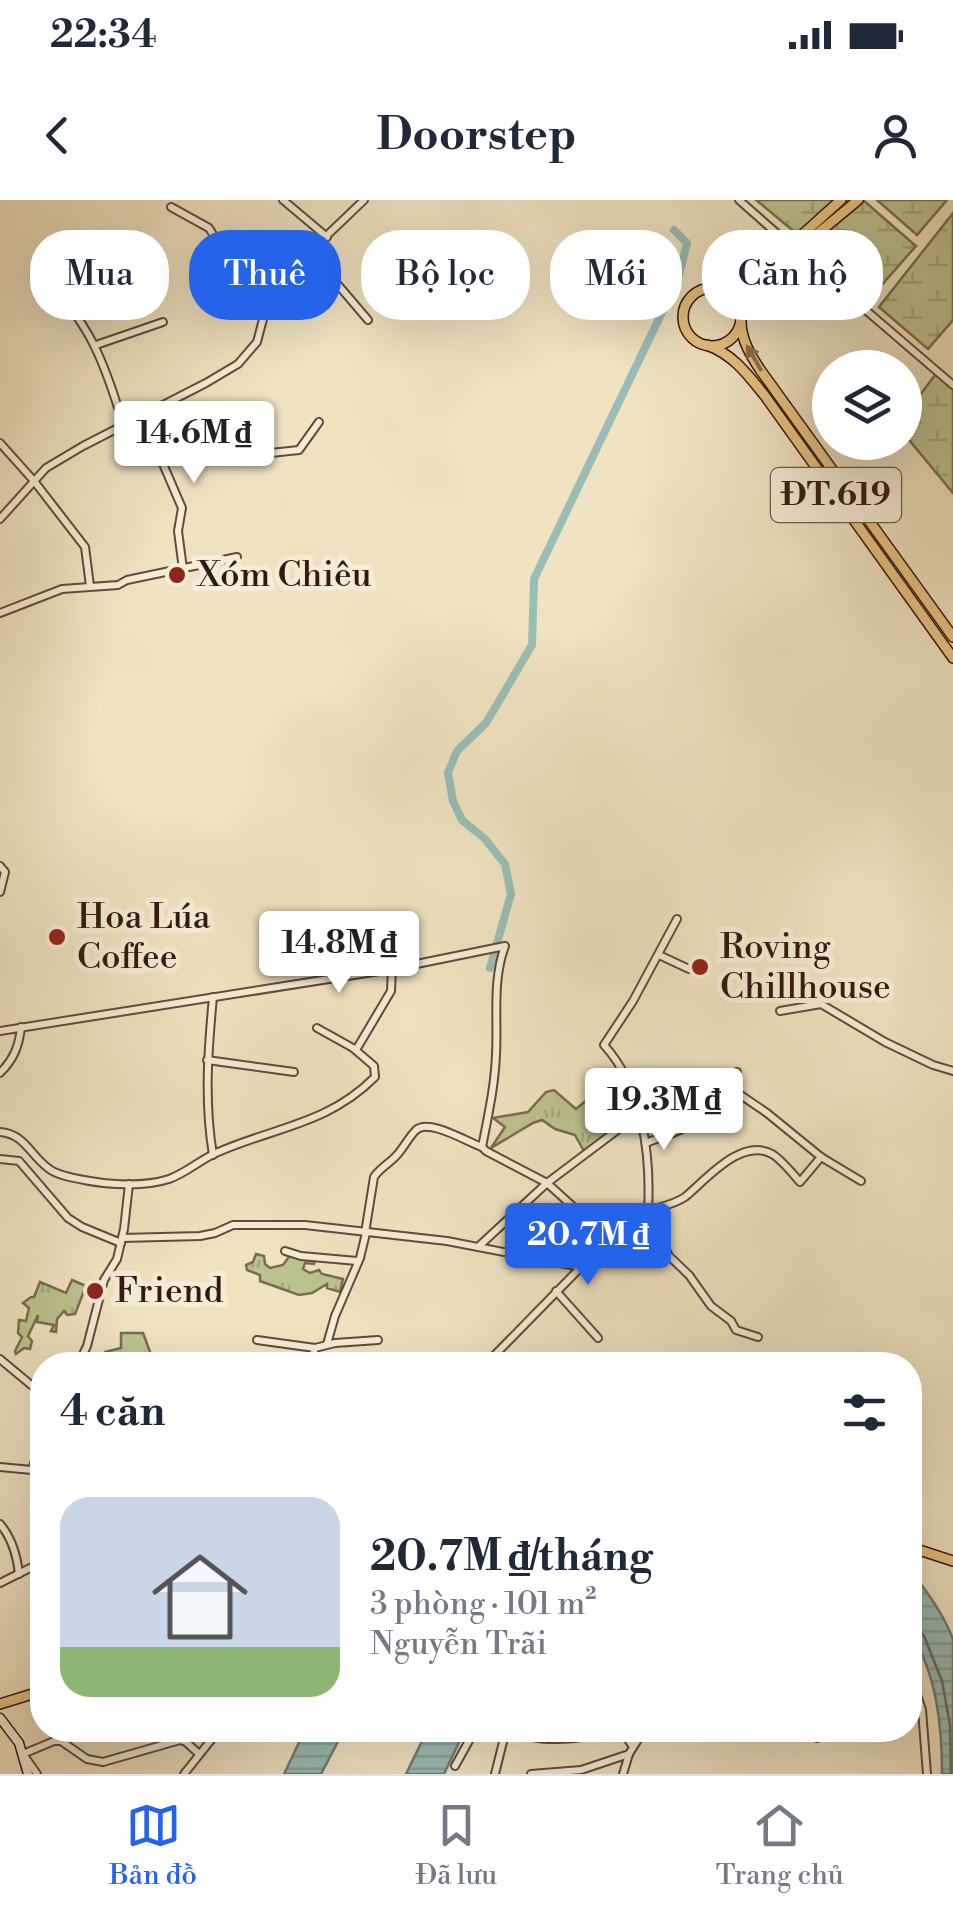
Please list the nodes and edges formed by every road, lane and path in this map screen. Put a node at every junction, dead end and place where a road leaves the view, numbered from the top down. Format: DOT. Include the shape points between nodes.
graph roads {
  1 [pos="284,200"];
  2 [pos="364,200"];
  3 [pos="739,200"];
  4 [pos="841,200"];
  5 [pos="858,200"];
  6 [pos="171,207"];
  7 [pos="210,230"];
  8 [pos="319,230"];
  9 [pos="334,230"];
  10 [pos="774,230"];
  11 [pos="806,230"];
  12 [pos="823,230"];
  13 [pos="341,288"];
  14 [pos="702,292"];
  15 [pos="361,312"];
  16 [pos="79,320"];
  17 [pos="262,320"];
  18 [pos="740,320"];
  19 [pos="741,320"];
  20 [pos="877,320"];
  21 [pos="163,322"];
  22 [pos="96,345"];
  23 [pos="707,345"];
  24 [pos="953,385"];
  25 [pos="150,411"];
  26 [pos="320,422"];
  27 [pos="123,424"];
  28 [pos="0,442"];
  29 [pos="261,454"];
  30 [pos="34,481"];
  31 [pos="0,519"];
  32 [pos="237,557"];
  33 [pos="182,569"];
  34 [pos="90,586"];
  35 [pos="0,613"];
  36 [pos="953,636"];
  37 [pos="953,658"];
  38 [pos="0,866"];
  39 [pos="0,892"];
  40 [pos="677,919"];
  41 [pos="659,956"];
  42 [pos="392,969"];
  43 [pos="690,969"];
  44 [pos="214,997"];
  45 [pos="780,1011"];
  46 [pos="21,1027"];
  47 [pos="317,1028"];
  48 [pos="0,1031"];
  49 [pos="356,1050"];
  50 [pos="207,1060"];
  51 [pos="953,1071"];
  52 [pos="294,1072"];
  53 [pos="736,1072"];
  54 [pos="0,1073"];
  55 [pos="723,1083"];
  56 [pos="639,1118"];
  57 [pos="0,1132"];
  58 [pos="646,1143"];
  59 [pos="482,1146"];
  60 [pos="212,1155"];
  61 [pos="821,1158"];
  62 [pos="0,1159"];
  63 [pos="861,1181"];
  64 [pos="546,1183"];
  65 [pos="129,1184"];
  66 [pos="648,1210"];
  67 [pos="366,1233"];
  68 [pos="121,1240"];
  69 [pos="612,1242"];
  70 [pos="478,1248"];
  71 [pos="285,1251"];
  72 [pos="357,1261"];
  73 [pos="581,1267"];
  74 [pos="556,1292"];
  75 [pos="758,1336"];
  76 [pos="598,1338"];
  77 [pos="257,1340"];
  78 [pos="378,1340"];
  79 [pos="327,1345"];
  80 [pos="315,1348"];
  81 [pos="84,1352"];
  82 [pos="314,1352"];
  83 [pos="498,1352"];
  84 [pos="0,1359"];
  85 [pos="30,1384"];
  86 [pos="0,1467"];
  87 [pos="30,1470"];
  88 [pos="0,1524"];
  89 [pos="922,1551"];
  90 [pos="953,1561"];
  91 [pos="30,1568"];
  92 [pos="19,1574"];
  93 [pos="0,1583"];
  94 [pos="30,1695"];
  95 [pos="0,1704"];
  96 [pos="922,1710"];
  97 [pos="0,1718"];
  98 [pos="52,1742"];
  99 [pos="62,1742"];
  100 [pos="173,1742"];
  101 [pos="186,1742"];
  102 [pos="210,1742"];
  103 [pos="468,1742"];
  104 [pos="503,1742"];
  105 [pos="629,1742"];
  106 [pos="636,1742"];
  107 [pos="631,1750"];
  108 [pos="23,1754"];
  109 [pos="199,1754"];
  110 [pos="455,1766"];
  111 [pos="624,1771"];
  112 [pos="28,1774"];
  113 [pos="37,1774"];
  114 [pos="184,1774"];
  115 [pos="496,1774"];
  116 [pos="531,1774"];
  117 [pos="632,1774"];
  118 [pos="927,1774"];
  1 -- 8 [label="street"];
  2 -- 9 [label="street"];
  3 -- 10 [label="street"];
  4 -- 11 [label="main road"];
  5 -- 12 [label="main road"];
  6 -- 7 [label="street"];
  13 -- 15 [label="street"];
  14 -- 23 [label="main road" via="684,319 690,335"];
  16 -- 22 [label="street"];
  17 -- 25 [label="street" via="257,342 238,364"];
  18 -- 23 [label="main road" via="734,335"];
  36 -- 19 [label="main road, ĐT.619, one-way" via="755,361"];
  20 -- 24 [label="street"];
  21 -- 22 [label="street"];
  22 -- 27 [label="street"];
  23 -- 37 [label="main road, ĐT.619" via="729,356 758,386"];
  25 -- 27 [label="street"];
  25 -- 33 [label="street" via="160,458 182,508"];
  26 -- 29 [label="street" via="299,450"];
  27 -- 30 [label="street"];
  28 -- 30 [label="street"];
  30 -- 31 [label="street"];
  30 -- 34 [label="street" via="85,548"];
  32 -- 33 [label="street"];
  33 -- 34 [label="street"];
  34 -- 35 [label="street"];
  38 -- 39 [label="street"];
  40 -- 41 [label="street"];
  41 -- 43 [label="street"];
  41 -- 56 [label="street" via="604,1045 624,1073"];
  42 -- 44 [label="street"];
  42 -- 49 [label="street" via="391,991"];
  42 -- 59 [label="street" via="506,946"];
  44 -- 46 [label="street"];
  44 -- 50 [label="street"];
  45 -- 51 [label="street" via="821,1004"];
  46 -- 48 [label="street"];
  46 -- 54 [label="street" via="19,1045"];
  47 -- 49 [label="street"];
  49 -- 60 [label="street" via="376,1077 350,1098"];
  50 -- 52 [label="street"];
  50 -- 60 [label="street"];
  53 -- 55 [label="street"];
  55 -- 58 [label="street" via="687,1126"];
  55 -- 61 [label="street"];
  56 -- 58 [label="street"];
  56 -- 64 [label="street"];
  57 -- 65 [label="street" via="24,1141 49,1170"];
  58 -- 66 [label="street"];
  59 -- 64 [label="street"];
  59 -- 67 [label="street" via="438,1128 418,1128 374,1177"];
  60 -- 65 [label="street" via="173,1178"];
  61 -- 63 [label="street"];
  61 -- 66 [label="street" via="800,1182 774,1156 751,1152 717,1168 682,1198"];
  62 -- 68 [label="street" via="20,1162 68,1218"];
  64 -- 69 [label="street"];
  64 -- 70 [label="street"];
  65 -- 68 [label="street"];
  66 -- 69 [label="street"];
  66 -- 75 [label="street" via="669,1256 711,1306 736,1330"];
  67 -- 68 [label="street" via="306,1224 232,1225 208,1235"];
  67 -- 70 [label="street"];
  67 -- 72 [label="street"];
  68 -- 81 [label="street"];
  69 -- 73 [label="street"];
  70 -- 73 [label="street"];
  71 -- 72 [label="street"];
  72 -- 79 [label="street"];
  73 -- 74 [label="street"];
  74 -- 76 [label="street"];
  74 -- 83 [label="street"];
  77 -- 80 [label="street"];
  78 -- 79 [label="street"];
  79 -- 80 [label="street"];
  80 -- 82 [label="street"];
  84 -- 85 [label="street"];
  86 -- 87 [label="street"];
  88 -- 92 [label="street"];
  89 -- 90 [label="main road"];
  91 -- 92 [label="street"];
  92 -- 93 [label="street"];
  94 -- 95 [label="main road"];
  96 -- 118 [label="street"];
  97 -- 108 [label="street"];
  98 -- 108 [label="street"];
  99 -- 100 [label="street" via="103,1762"];
  101 -- 109 [label="street"];
  102 -- 109 [label="street"];
  103 -- 110 [label="street"];
  104 -- 115 [label="street"];
  105 -- 107 [label="street"];
  106 -- 107 [label="street"];
  107 -- 111 [label="street"];
  107 -- 116 [label="street" via="581,1770"];
  108 -- 112 [label="street"];
  108 -- 113 [label="street"];
  109 -- 114 [label="street"];
  111 -- 117 [label="street"];
}
